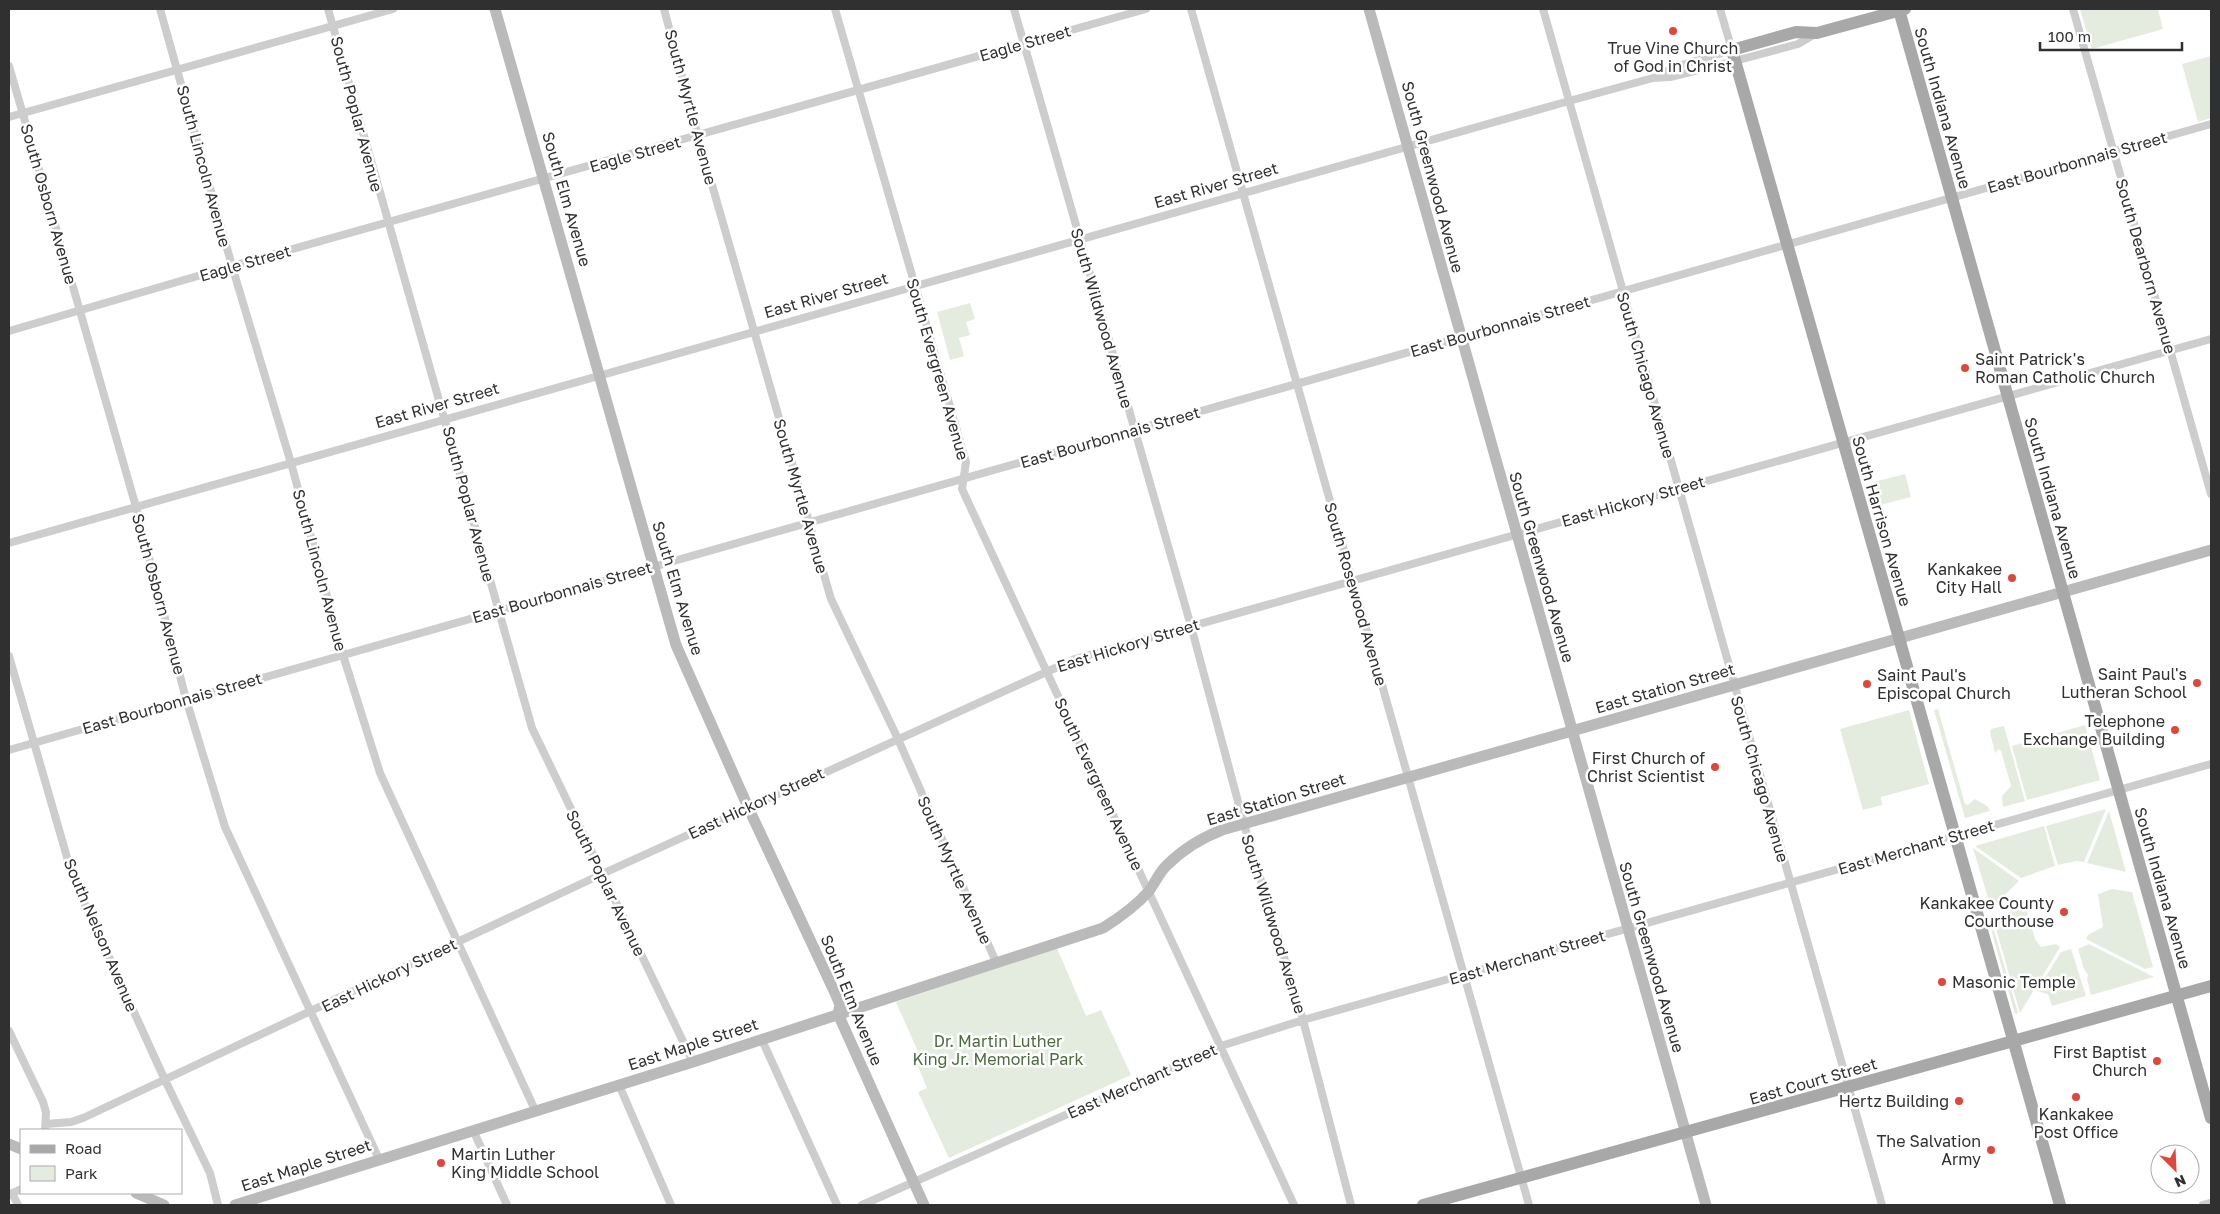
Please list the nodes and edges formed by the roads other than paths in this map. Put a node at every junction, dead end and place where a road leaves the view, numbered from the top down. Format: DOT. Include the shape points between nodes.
graph roads {
  1 [pos="160,9"];
  2 [pos="328,9"];
  3 [pos="393,9"];
  4 [pos="495,9"];
  5 [pos="664,9"];
  6 [pos="835,9"];
  7 [pos="1014,9"];
  8 [pos="1146,9"];
  9 [pos="1190,9"];
  10 [pos="1369,9"];
  11 [pos="1543,9"];
  12 [pos="1720,9"];
  13 [pos="1901,9"];
  14 [pos="2073,9"];
  15 [pos="333,25"];
  16 [pos="1024,44"];
  17 [pos="1734,56"];
  18 [pos="9,66"];
  19 [pos="178,68"];
  20 [pos="857,90"];
  21 [pos="1569,100"];
  22 [pos="22,113"];
  23 [pos="9,117"];
  24 [pos="2211,124"];
  25 [pos="698,136"];
  26 [pos="1408,147"];
  27 [pos="2114,152"];
  28 [pos="545,179"];
  29 [pos="1243,194"];
  30 [pos="1952,198"];
  31 [pos="388,224"];
  32 [pos="1080,240"];
  33 [pos="1787,244"];
  34 [pos="232,266"];
  35 [pos="915,286"];
  36 [pos="1623,291"];
  37 [pos="80,311"];
  38 [pos="9,331"];
  39 [pos="754,332"];
  40 [pos="1460,337"];
  41 [pos="2211,338"];
  42 [pos="2170,350"];
  43 [pos="600,376"];
  44 [pos="1296,384"];
  45 [pos="2007,396"];
  46 [pos="446,420"];
  47 [pos="1134,430"];
  48 [pos="1842,442"];
  49 [pos="291,463"];
  50 [pos="962,479"];
  51 [pos="1678,489"];
  52 [pos="2211,494"];
  53 [pos="136,507"];
  54 [pos="808,522"];
  55 [pos="1516,534"];
  56 [pos="9,543"];
  57 [pos="2211,550"];
  58 [pos="652,567"];
  59 [pos="1352,580"];
  60 [pos="2063,592"];
  61 [pos="498,611"];
  62 [pos="1191,626"];
  63 [pos="1898,639"];
  64 [pos="343,655"];
  65 [pos="9,656"];
  66 [pos="1046,670"];
  67 [pos="1734,685"];
  68 [pos="186,699"];
  69 [pos="1572,731"];
  70 [pos="898,738"];
  71 [pos="34,742"];
  72 [pos="9,750"];
  73 [pos="2211,764"];
  74 [pos="1408,778"];
  75 [pos="2119,790"];
  76 [pos="748,807"];
  77 [pos="1244,824"];
  78 [pos="1954,837"];
  79 [pos="602,874"];
  80 [pos="1790,883"];
  81 [pos="1149,891"];
  82 [pos="1628,929"];
  83 [pos="456,942"];
  84 [pos="996,962"];
  85 [pos="1464,975"];
  86 [pos="2211,986"];
  87 [pos="2176,996"];
  88 [pos="312,1012"];
  89 [pos="838,1014"];
  90 [pos="1303,1020"];
  91 [pos="9,1031"];
  92 [pos="762,1040"];
  93 [pos="2012,1041"];
  94 [pos="1220,1046"];
  95 [pos="693,1062"];
  96 [pos="164,1078"];
  97 [pos="618,1085"];
  98 [pos="1847,1088"];
  99 [pos="535,1110"];
  100 [pos="2211,1118"];
  101 [pos="45,1127"];
  102 [pos="473,1130"];
  103 [pos="1685,1133"];
  104 [pos="380,1159"];
  105 [pos="1522,1178"];
  106 [pos="914,1182"];
  107 [pos="11,1194"];
  108 [pos="138,1194"];
  109 [pos="2211,1203"];
  110 [pos="18,1205"];
  111 [pos="164,1205"];
  112 [pos="218,1205"];
  113 [pos="235,1205"];
  114 [pos="507,1205"];
  115 [pos="671,1205"];
  116 [pos="836,1205"];
  117 [pos="862,1205"];
  118 [pos="924,1205"];
  119 [pos="1294,1205"];
  120 [pos="1351,1205"];
  121 [pos="1423,1205"];
  122 [pos="1529,1205"];
  123 [pos="1706,1205"];
  124 [pos="1882,1205"];
  125 [pos="2060,1205"];
  126 [pos="2203,1205"];
  1 -- 19 [label="street, South Lincoln Avenue"];
  2 -- 15 [label="street, South Poplar Avenue"];
  3 -- 15 [label="street"];
  4 -- 28 [label="street, South Elm Avenue"];
  5 -- 25 [label="street, South Myrtle Avenue"];
  6 -- 20 [label="street, South Evergreen Avenue"];
  7 -- 16 [label="street, South Wildwood Avenue"];
  8 -- 16 [label="street, Eagle Street"];
  9 -- 29 [label="street, South Rosewood Avenue"];
  10 -- 26 [label="street, South Greenwood Avenue"];
  11 -- 21 [label="street, South Chicago Avenue"];
  12 -- 17 [label="street, South Harrison Avenue"];
  13 -- 17 [label="main road, East River Street" via="1817,33 1796,32"];
  13 -- 30 [label="main road, South Indiana Avenue"];
  14 -- 27 [label="street, South Dearborn Avenue"];
  15 -- 19 [label="street"];
  15 -- 31 [label="street, South Poplar Avenue"];
  16 -- 20 [label="street, Eagle Street"];
  16 -- 32 [label="street, South Wildwood Avenue"];
  17 -- 21 [label="street, East River Street" via="1675,67 1653,78"];
  17 -- 33 [label="main road, South Harrison Avenue"];
  18 -- 22 [label="street, South Osborn Avenue"];
  19 -- 22 [label="street"];
  19 -- 34 [label="street, South Lincoln Avenue"];
  20 -- 25 [label="street, Eagle Street"];
  20 -- 35 [label="street, South Evergreen Avenue"];
  21 -- 26 [label="street, East River Street"];
  21 -- 36 [label="street, South Chicago Avenue"];
  22 -- 23 [label="street"];
  22 -- 37 [label="street, South Osborn Avenue"];
  24 -- 27 [label="street, East Bourbonnais Street"];
  25 -- 28 [label="street, Eagle Street"];
  25 -- 39 [label="street, South Myrtle Avenue"];
  26 -- 29 [label="street, East River Street"];
  26 -- 40 [label="street, South Greenwood Avenue"];
  27 -- 30 [label="street, East Bourbonnais Street"];
  27 -- 42 [label="street, South Dearborn Avenue"];
  28 -- 31 [label="street, Eagle Street"];
  28 -- 43 [label="street, South Elm Avenue"];
  29 -- 32 [label="street, East River Street"];
  29 -- 44 [label="street, South Rosewood Avenue"];
  30 -- 33 [label="street, East Bourbonnais Street"];
  30 -- 45 [label="main road, South Indiana Avenue"];
  31 -- 34 [label="street, Eagle Street"];
  31 -- 46 [label="street, South Poplar Avenue"];
  32 -- 35 [label="street, East River Street"];
  32 -- 47 [label="street, South Wildwood Avenue"];
  33 -- 36 [label="street, East Bourbonnais Street"];
  33 -- 48 [label="main road, South Harrison Avenue"];
  34 -- 37 [label="street, Eagle Street"];
  34 -- 49 [label="street, South Lincoln Avenue"];
  35 -- 39 [label="street, East River Street"];
  35 -- 50 [label="street, South Evergreen Avenue" via="966,462"];
  36 -- 40 [label="street, East Bourbonnais Street"];
  36 -- 51 [label="street, South Chicago Avenue"];
  37 -- 38 [label="street, Eagle Street"];
  37 -- 53 [label="street, South Osborn Avenue"];
  39 -- 43 [label="street, East River Street"];
  39 -- 54 [label="street, South Myrtle Avenue"];
  40 -- 44 [label="street, East Bourbonnais Street"];
  40 -- 55 [label="street, South Greenwood Avenue"];
  41 -- 42 [label="street, East Hickory Street"];
  42 -- 45 [label="street, East Hickory Street"];
  42 -- 52 [label="street, South Dearborn Avenue"];
  43 -- 46 [label="street, East River Street"];
  43 -- 58 [label="street, South Elm Avenue"];
  44 -- 47 [label="street, East Bourbonnais Street"];
  44 -- 59 [label="street, South Rosewood Avenue"];
  45 -- 48 [label="street, East Hickory Street"];
  45 -- 60 [label="main road, South Indiana Avenue"];
  46 -- 49 [label="street, East River Street"];
  46 -- 61 [label="street, South Poplar Avenue"];
  47 -- 50 [label="street, East Bourbonnais Street"];
  47 -- 62 [label="street, South Wildwood Avenue"];
  48 -- 51 [label="street, East Hickory Street"];
  48 -- 63 [label="main road, South Harrison Avenue"];
  49 -- 53 [label="street, East River Street"];
  49 -- 64 [label="street, South Lincoln Avenue"];
  50 -- 54 [label="street, East Bourbonnais Street"];
  50 -- 66 [label="street, South Evergreen Avenue" via="962,489"];
  51 -- 55 [label="street, East Hickory Street"];
  51 -- 67 [label="street, South Chicago Avenue"];
  53 -- 56 [label="street, East River Street"];
  53 -- 68 [label="street, South Osborn Avenue"];
  54 -- 58 [label="street, East Bourbonnais Street"];
  54 -- 70 [label="street, South Myrtle Avenue" via="831,599"];
  55 -- 59 [label="street, East Hickory Street"];
  55 -- 69 [label="street, South Greenwood Avenue"];
  57 -- 60 [label="street, East Station Street"];
  58 -- 61 [label="street, East Bourbonnais Street"];
  58 -- 76 [label="street, South Elm Avenue" via="676,645"];
  59 -- 62 [label="street, East Hickory Street"];
  59 -- 74 [label="street, South Rosewood Avenue"];
  60 -- 63 [label="street, East Station Street"];
  60 -- 75 [label="main road, South Indiana Avenue"];
  61 -- 64 [label="street, East Bourbonnais Street"];
  61 -- 79 [label="street, South Poplar Avenue" via="532,728"];
  62 -- 66 [label="street, East Hickory Street" via="1075,658"];
  62 -- 77 [label="street, South Wildwood Avenue"];
  63 -- 67 [label="street, East Station Street"];
  63 -- 78 [label="main road, South Harrison Avenue"];
  64 -- 68 [label="street, East Bourbonnais Street"];
  64 -- 83 [label="street, South Lincoln Avenue" via="380,773"];
  65 -- 71 [label="street, South Nelson Avenue"];
  66 -- 70 [label="street, East Hickory Street"];
  66 -- 81 [label="street, South Evergreen Avenue"];
  67 -- 69 [label="street, East Station Street"];
  67 -- 80 [label="street, South Chicago Avenue"];
  68 -- 71 [label="street, East Bourbonnais Street"];
  68 -- 88 [label="street, South Osborn Avenue" via="224,827"];
  69 -- 74 [label="street, East Station Street"];
  69 -- 82 [label="street, South Greenwood Avenue"];
  70 -- 76 [label="street, East Hickory Street"];
  70 -- 84 [label="street, South Myrtle Avenue"];
  71 -- 72 [label="street, East Bourbonnais Street"];
  71 -- 96 [label="street, South Nelson Avenue" via="73,878"];
  73 -- 75 [label="street, East Merchant Street"];
  74 -- 77 [label="street, East Station Street"];
  74 -- 85 [label="street, South Rosewood Avenue"];
  75 -- 78 [label="street, East Merchant Street"];
  75 -- 87 [label="main road, South Indiana Avenue"];
  76 -- 79 [label="street, East Hickory Street"];
  76 -- 89 [label="street, South Elm Avenue" via="840,1005"];
  77 -- 81 [label="street, East Station Street" via="1190,846 1164,867"];
  77 -- 90 [label="street, South Wildwood Avenue"];
  78 -- 80 [label="street, East Merchant Street"];
  78 -- 93 [label="main road, South Harrison Avenue"];
  79 -- 83 [label="street, East Hickory Street"];
  79 -- 95 [label="street, South Poplar Avenue"];
  80 -- 82 [label="street, East Merchant Street"];
  80 -- 98 [label="street, South Chicago Avenue"];
  81 -- 84 [label="street, East Maple Street" via="1103,928"];
  81 -- 94 [label="street, South Evergreen Avenue"];
  82 -- 85 [label="street, East Merchant Street"];
  82 -- 103 [label="street, South Greenwood Avenue"];
  83 -- 88 [label="street, East Hickory Street"];
  83 -- 99 [label="street, South Lincoln Avenue"];
  84 -- 89 [label="street, East Maple Street"];
  85 -- 90 [label="street, East Merchant Street"];
  85 -- 105 [label="street, South Rosewood Avenue"];
  86 -- 87 [label="main road, East Court Street"];
  87 -- 93 [label="main road, East Court Street"];
  87 -- 100 [label="main road, South Indiana Avenue"];
  88 -- 96 [label="street, East Hickory Street"];
  88 -- 104 [label="street, South Osborn Avenue"];
  89 -- 92 [label="street, East Maple Street"];
  89 -- 106 [label="street, South Elm Avenue"];
  90 -- 94 [label="street, East Merchant Street"];
  90 -- 120 [label="street, South Wildwood Avenue"];
  91 -- 101 [label="street" via="43,1102"];
  92 -- 95 [label="street, East Maple Street"];
  92 -- 116 [label="street"];
  93 -- 98 [label="main road, East Court Street"];
  93 -- 125 [label="main road, South Harrison Avenue"];
  94 -- 106 [label="street, East Merchant Street"];
  94 -- 119 [label="street, South Evergreen Avenue"];
  95 -- 97 [label="street, East Maple Street"];
  96 -- 101 [label="street, East Hickory Street" via="83,1118"];
  96 -- 112 [label="street, South Nelson Avenue" via="210,1173"];
  97 -- 99 [label="street, East Maple Street"];
  97 -- 115 [label="street"];
  98 -- 103 [label="main road, East Court Street"];
  98 -- 124 [label="street, South Chicago Avenue"];
  99 -- 102 [label="street, East Maple Street"];
  102 -- 104 [label="street, East Maple Street"];
  102 -- 114 [label="street"];
  103 -- 105 [label="main road, East Court Street"];
  103 -- 123 [label="street, South Greenwood Avenue"];
  104 -- 113 [label="street, East Maple Street"];
  105 -- 121 [label="main road, East Court Street"];
  105 -- 122 [label="street, South Rosewood Avenue"];
  106 -- 117 [label="street, East Merchant Street"];
  106 -- 118 [label="street, South Elm Avenue"];
  107 -- 110 [label="street"];
  108 -- 111 [label="street"];
  109 -- 126 [label="street"];
}
